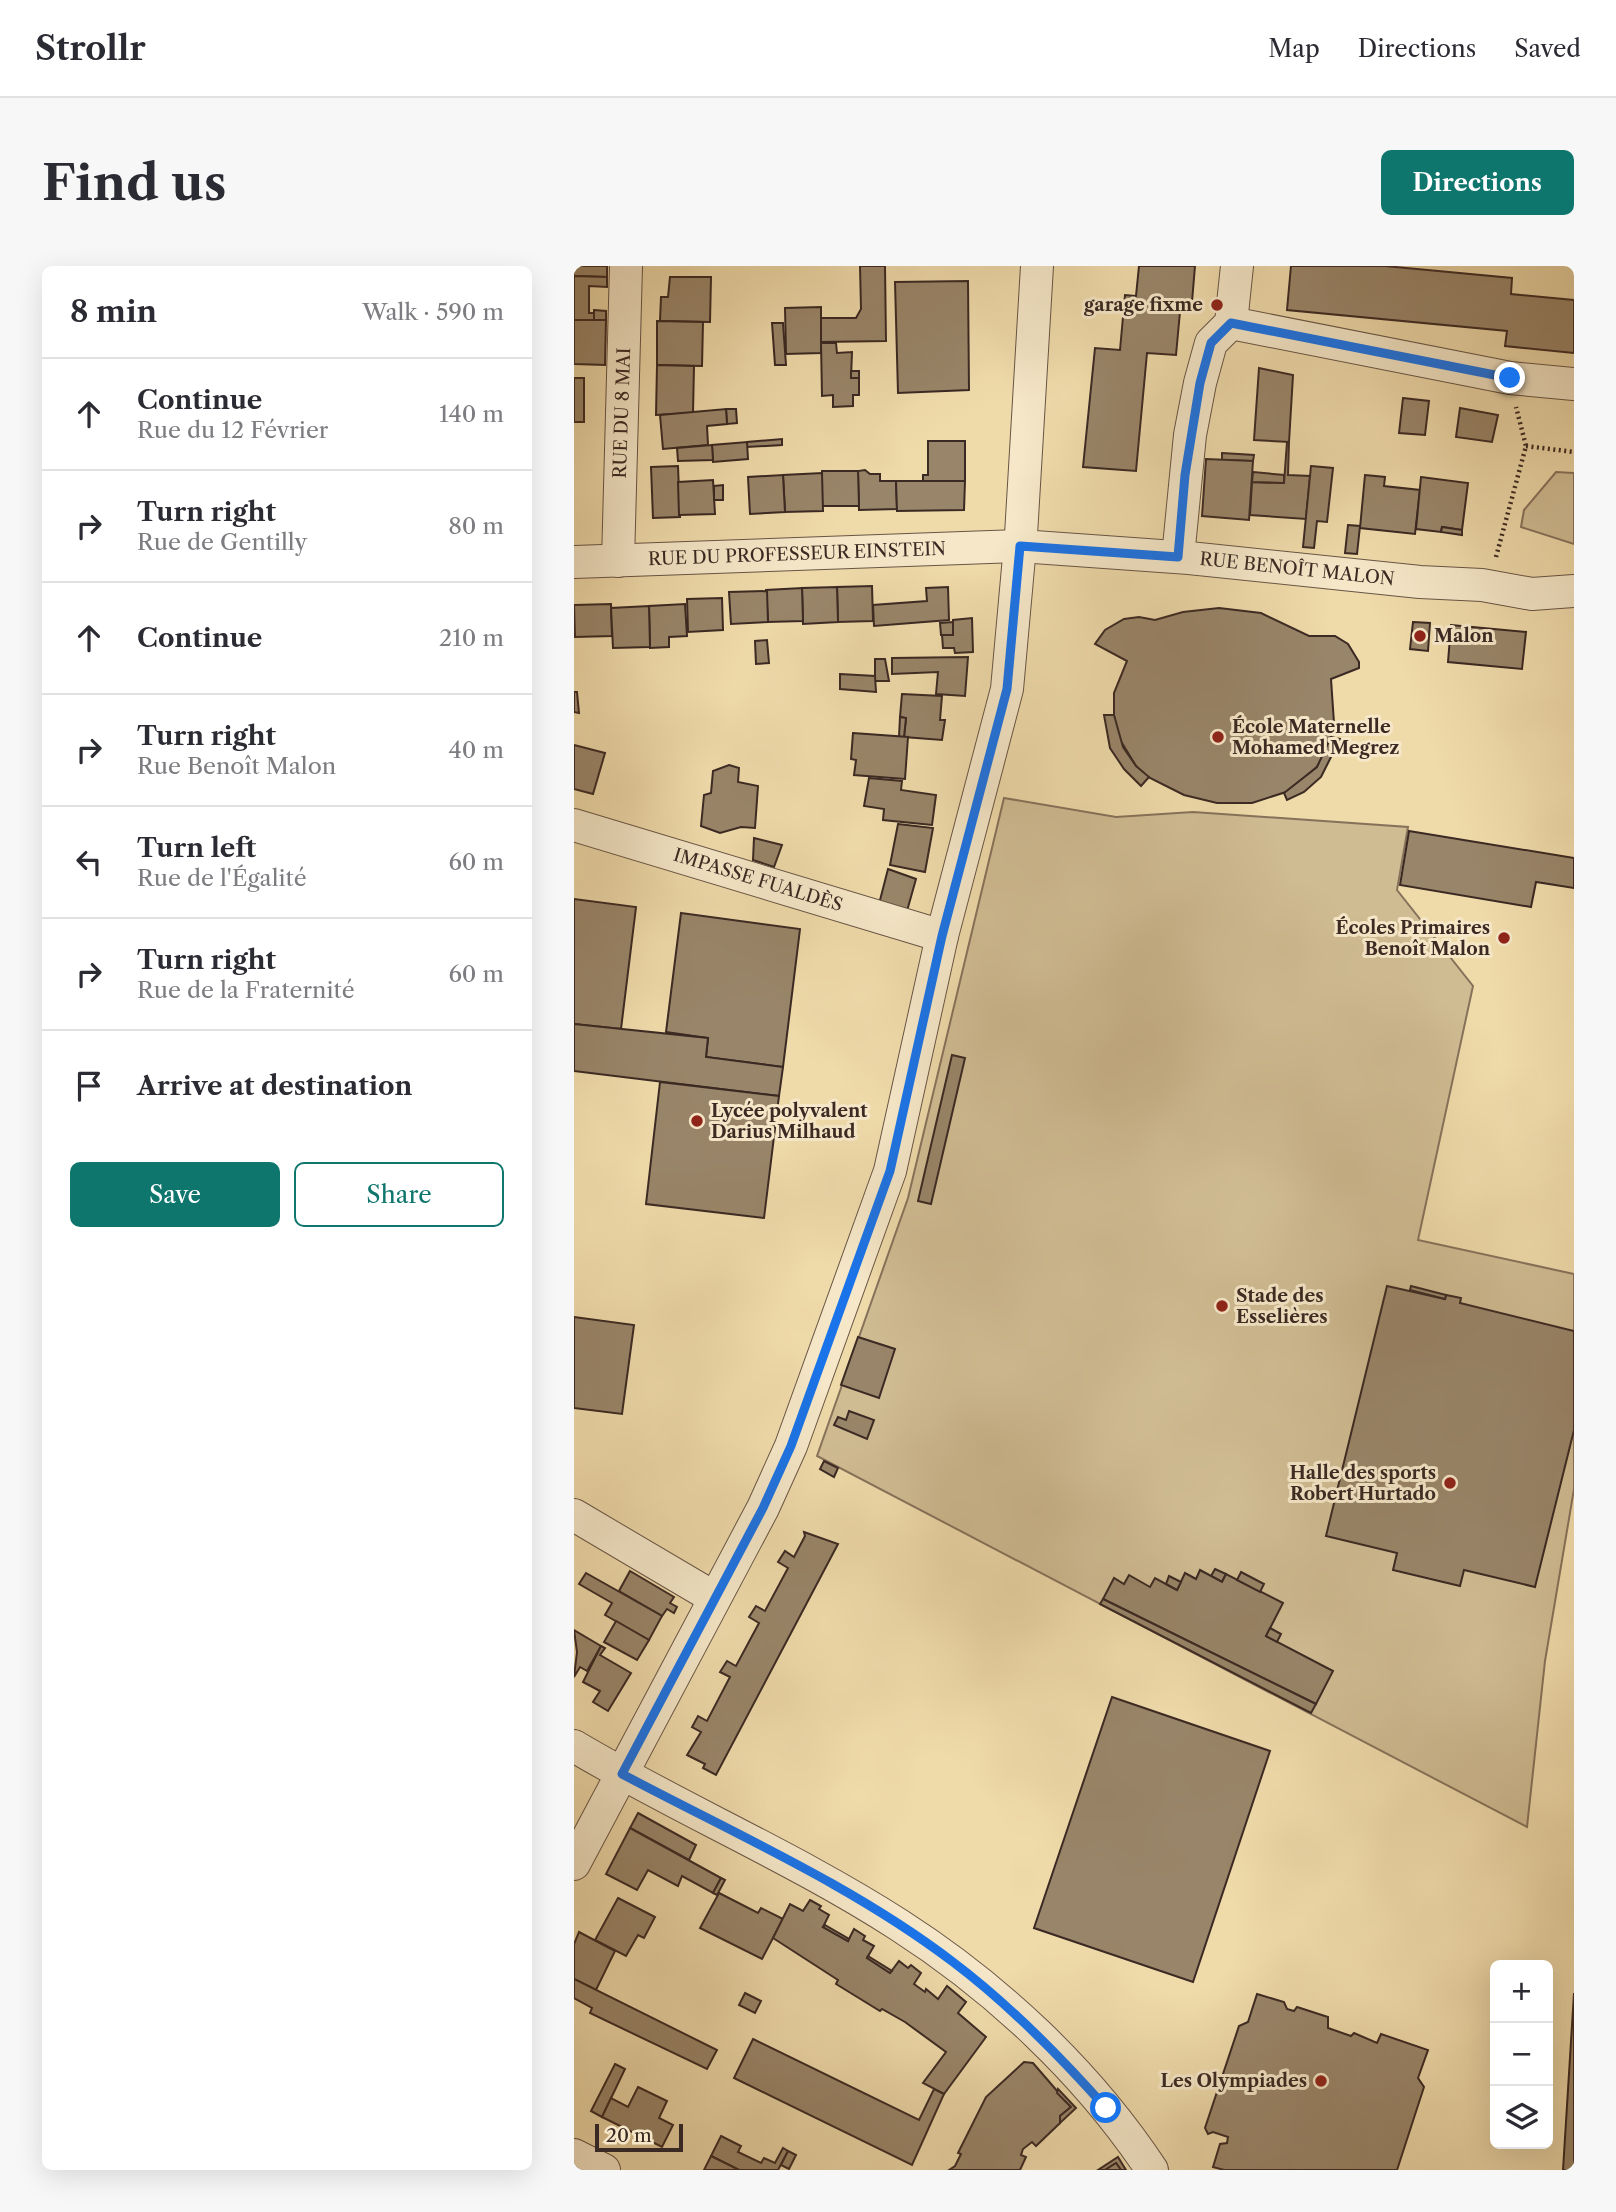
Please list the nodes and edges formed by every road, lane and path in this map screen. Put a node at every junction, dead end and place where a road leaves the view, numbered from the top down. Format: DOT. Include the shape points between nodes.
graph roads {
  1 [pos="626,266"];
  2 [pos="1037,266"];
  3 [pos="1237,266"];
  4 [pos="1231,323"];
  5 [pos="1574,384"];
  6 [pos="1515,402"];
  7 [pos="1527,446"];
  8 [pos="1574,452"];
  9 [pos="1020,546"];
  10 [pos="1178,557"];
  11 [pos="1495,558"];
  12 [pos="618,561"];
  13 [pos="574,562"];
  14 [pos="1574,591"];
  15 [pos="574,825"];
  16 [pos="942,936"];
  17 [pos="574,1515"];
  18 [pos="713,1597"];
  19 [pos="574,1746"];
  20 [pos="622,1774"];
  21 [pos="574,1864"];
  22 [pos="574,2155"];
  23 [pos="604,2170"];
  24 [pos="1152,2170"];
  1 -- 12 [label="street, RUE DU 8 MAI"];
  2 -- 9 [label="street"];
  3 -- 4 [label="street"];
  4 -- 5 [label="street" via="1510,378"];
  4 -- 10 [label="street" via="1211,343 1200,383"];
  6 -- 7 [label="path"];
  7 -- 8 [label="path"];
  7 -- 11 [label="path"];
  9 -- 10 [label="street, RUE BENOÎT MALON"];
  9 -- 12 [label="street, RUE DU PROFESSEUR EINSTEIN"];
  9 -- 16 [label="street" via="1007,689"];
  10 -- 14 [label="street, RUE BENOÎT MALON" via="1420,583 1482,585 1532,594"];
  12 -- 13 [label="street, RUE DU PROFESSEUR EINSTEIN"];
  15 -- 16 [label="street, IMPASSE FUALDÈS"];
  16 -- 18 [label="street" via="890,1171 791,1446 763,1508"];
  17 -- 18 [label="street"];
  18 -- 20 [label="street"];
  19 -- 20 [label="street"];
  20 -- 21 [label="street"];
  20 -- 24 [label="street" via="845,1893 952,1961 999,1999 1077,2075"];
  22 -- 23 [label="street"];
}
